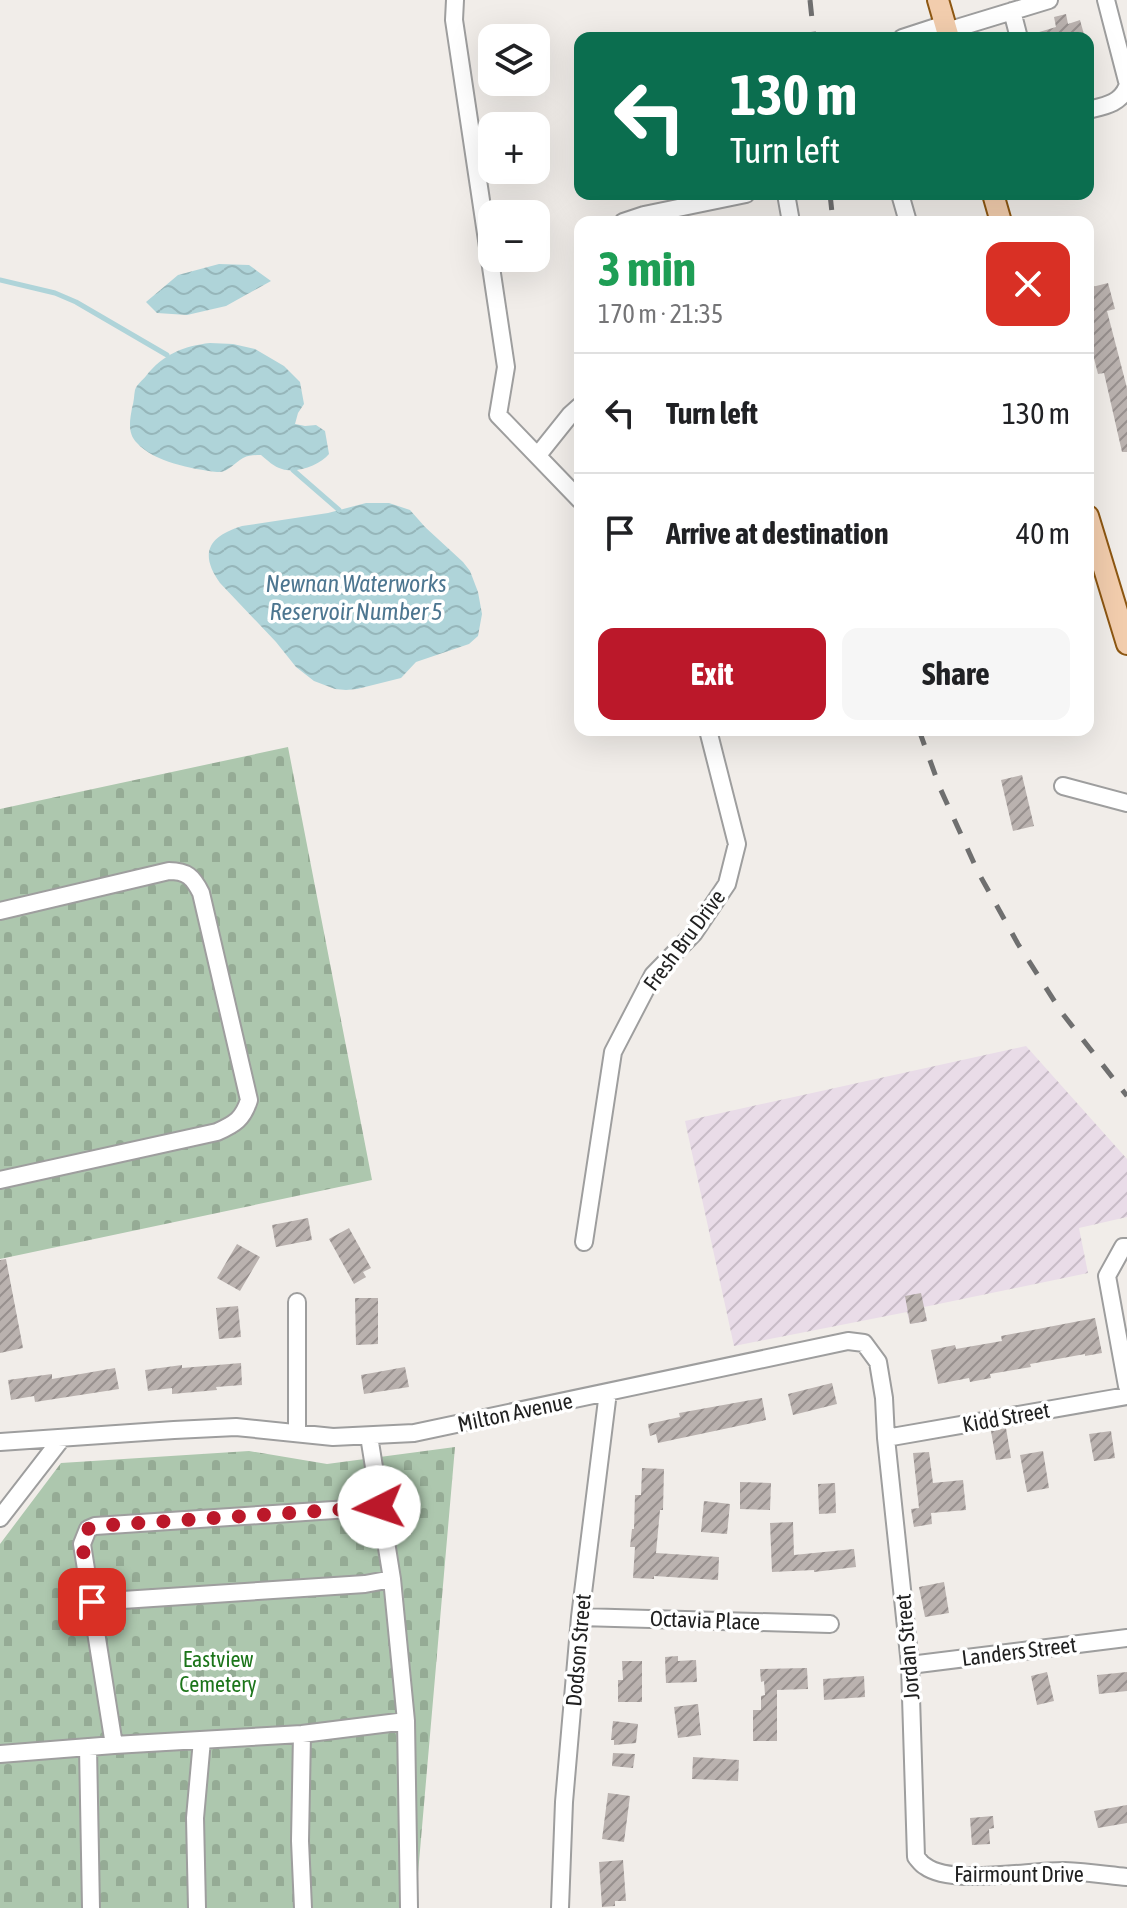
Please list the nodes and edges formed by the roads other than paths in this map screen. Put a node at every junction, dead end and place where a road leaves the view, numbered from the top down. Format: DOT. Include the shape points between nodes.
graph roads {
  1 [pos="455,0"];
  2 [pos="938,0"];
  3 [pos="1049,0"];
  4 [pos="1106,0"];
  5 [pos="1012,11"];
  6 [pos="947,31"];
  7 [pos="1017,32"];
  8 [pos="1127,81"];
  9 [pos="1127,87"];
  10 [pos="1094,108"];
  11 [pos="717,200"];
  12 [pos="641,216"];
  13 [pos="574,411"];
  14 [pos="538,455"];
  15 [pos="574,494"];
  16 [pos="1094,536"];
  17 [pos="1127,644"];
  18 [pos="710,736"];
  19 [pos="1063,786"];
  20 [pos="1127,803"];
  21 [pos="0,911"];
  22 [pos="0,1180"];
  23 [pos="584,1242"];
  24 [pos="1127,1247"];
  25 [pos="297,1302"];
  26 [pos="1127,1386"];
  27 [pos="608,1392"];
  28 [pos="1127,1396"];
  29 [pos="297,1432"];
  30 [pos="369,1436"];
  31 [pos="62,1438"];
  32 [pos="886,1438"];
  33 [pos="0,1442"];
  34 [pos="379,1507"];
  35 [pos="0,1518"];
  36 [pos="392,1579"];
  37 [pos="92,1602"];
  38 [pos="580,1617"];
  39 [pos="830,1624"];
  40 [pos="1127,1638"];
  41 [pos="910,1665"];
  42 [pos="406,1721"];
  43 [pos="302,1734"];
  44 [pos="202,1740"];
  45 [pos="114,1745"];
  46 [pos="88,1747"];
  47 [pos="0,1754"];
  48 [pos="916,1857"];
  49 [pos="1127,1877"];
  50 [pos="91,1908"];
  51 [pos="197,1908"];
  52 [pos="303,1908"];
  53 [pos="409,1908"];
  54 [pos="560,1908"];
  1 -- 14 [label="street" via="506,367 498,415"];
  2 -- 6 [label="main road"];
  3 -- 5 [label="street"];
  4 -- 8 [label="street"];
  5 -- 6 [label="street"];
  5 -- 7 [label="street"];
  9 -- 10 [label="street" via="1114,103"];
  11 -- 12 [label="street"];
  13 -- 14 [label="street"];
  14 -- 15 [label="street"];
  16 -- 17 [label="main road"];
  18 -- 23 [label="street, Fresh Bru Drive" via="737,844 727,884 694,933 653,975 613,1052"];
  19 -- 20 [label="street"];
  21 -- 22 [label="street" via="182,871 201,893 249,1100 235,1124 217,1132"];
  24 -- 26 [label="street" via="1107,1276"];
  25 -- 29 [label="street"];
  27 -- 30 [label="street, Milton Avenue" via="414,1433"];
  27 -- 32 [label="street, Milton Avenue" via="848,1341 864,1343 878,1362"];
  27 -- 38 [label="street, Dodson Street"];
  28 -- 32 [label="street, Kidd Street"];
  29 -- 30 [label="street, Milton Avenue"];
  29 -- 31 [label="street, Milton Avenue" via="236,1427"];
  30 -- 34 [label="street"];
  31 -- 33 [label="street, Milton Avenue"];
  31 -- 35 [label="street"];
  32 -- 41 [label="street, Jordan Street"];
  34 -- 36 [label="street"];
  34 -- 37 [label="street" via="95,1526 82,1544"];
  36 -- 37 [label="street"];
  36 -- 42 [label="street"];
  37 -- 45 [label="street"];
  38 -- 39 [label="street, Octavia Place"];
  38 -- 54 [label="street, Dodson Street"];
  40 -- 41 [label="street, Landers Street"];
  41 -- 48 [label="street, Jordan Street"];
  42 -- 43 [label="street"];
  42 -- 53 [label="street"];
  43 -- 44 [label="street"];
  43 -- 52 [label="street"];
  44 -- 45 [label="street"];
  44 -- 51 [label="street" via="195,1818"];
  45 -- 46 [label="street"];
  46 -- 47 [label="street"];
  46 -- 50 [label="street"];
  48 -- 49 [label="street, Fairmount Drive" via="926,1867 958,1875 1066,1871"];
}
